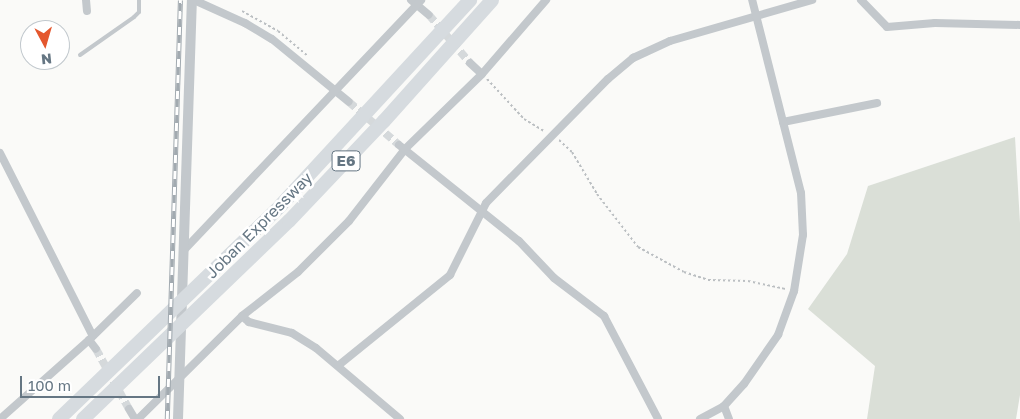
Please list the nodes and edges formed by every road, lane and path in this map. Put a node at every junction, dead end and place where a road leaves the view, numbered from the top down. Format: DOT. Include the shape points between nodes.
graph roads {
  1 [pos="86,0"];
  2 [pos="139,0"];
  3 [pos="193,0"];
  4 [pos="470,0"];
  5 [pos="492,0"];
  6 [pos="546,0"];
  7 [pos="752,0"];
  8 [pos="812,0"];
  9 [pos="861,0"];
  10 [pos="416,2"];
  11 [pos="88,10"];
  12 [pos="429,15"];
  13 [pos="756,17"];
  14 [pos="1020,25"];
  15 [pos="80,55"];
  16 [pos="470,63"];
  17 [pos="482,74"];
  18 [pos="336,92"];
  19 [pos="349,102"];
  20 [pos="877,103"];
  21 [pos="782,122"];
  22 [pos="553,134"];
  23 [pos="402,147"];
  24 [pos="0,153"];
  25 [pos="482,213"];
  26 [pos="185,250"];
  27 [pos="794,291"];
  28 [pos="137,293"];
  29 [pos="242,316"];
  30 [pos="91,338"];
  31 [pos="96,349"];
  32 [pos="338,365"];
  33 [pos="179,380"];
  34 [pos="724,406"];
  35 [pos="129,409"];
  36 [pos="0,419"];
  37 [pos="59,419"];
  38 [pos="83,419"];
  39 [pos="136,419"];
  40 [pos="178,419"];
  41 [pos="400,419"];
  42 [pos="658,419"];
  43 [pos="700,419"];
  44 [pos="729,419"];
  1 -- 11 [label="street"];
  2 -- 15 [label="lane" via="139,12 134,17"];
  3 -- 18 [label="street" via="272,39"];
  3 -- 26 [label="street"];
  4 -- 37 [label="highway, Joban Expressway / E6" via="339,144 192,293"];
  5 -- 38 [label="highway, Joban Expressway / E6" via="384,121 194,315"];
  6 -- 17 [label="street"];
  7 -- 13 [label="street"];
  8 -- 13 [label="street"];
  9 -- 14 [label="street" via="887,27 935,22"];
  10 -- 12 [label="street"];
  10 -- 18 [label="street"];
  13 -- 21 [label="street"];
  13 -- 22 [label="street" via="670,41 633,58"];
  16 -- 17 [label="street"];
  17 -- 22 [label="path" via="524,119"];
  17 -- 23 [label="street"];
  18 -- 19 [label="street"];
  18 -- 26 [label="street"];
  20 -- 21 [label="street"];
  21 -- 27 [label="street" via="801,192 804,235"];
  22 -- 25 [label="street" via="486,203"];
  22 -- 27 [label="path" via="572,152 597,194 638,247 684,272 708,280 748,282"];
  23 -- 25 [label="street"];
  23 -- 29 [label="street" via="349,221 298,272"];
  24 -- 30 [label="street"];
  25 -- 32 [label="street" via="450,275"];
  25 -- 42 [label="street" via="519,240 554,278 604,316"];
  26 -- 33 [label="street"];
  27 -- 34 [label="street" via="778,335 744,384"];
  28 -- 30 [label="street"];
  29 -- 32 [label="street" via="249,322 292,334"];
  29 -- 33 [label="street"];
  30 -- 31 [label="street"];
  30 -- 36 [label="street"];
  32 -- 41 [label="street"];
  33 -- 39 [label="street"];
  33 -- 40 [label="street"];
  34 -- 43 [label="street"];
  34 -- 44 [label="street"];
  35 -- 39 [label="street"];
}
